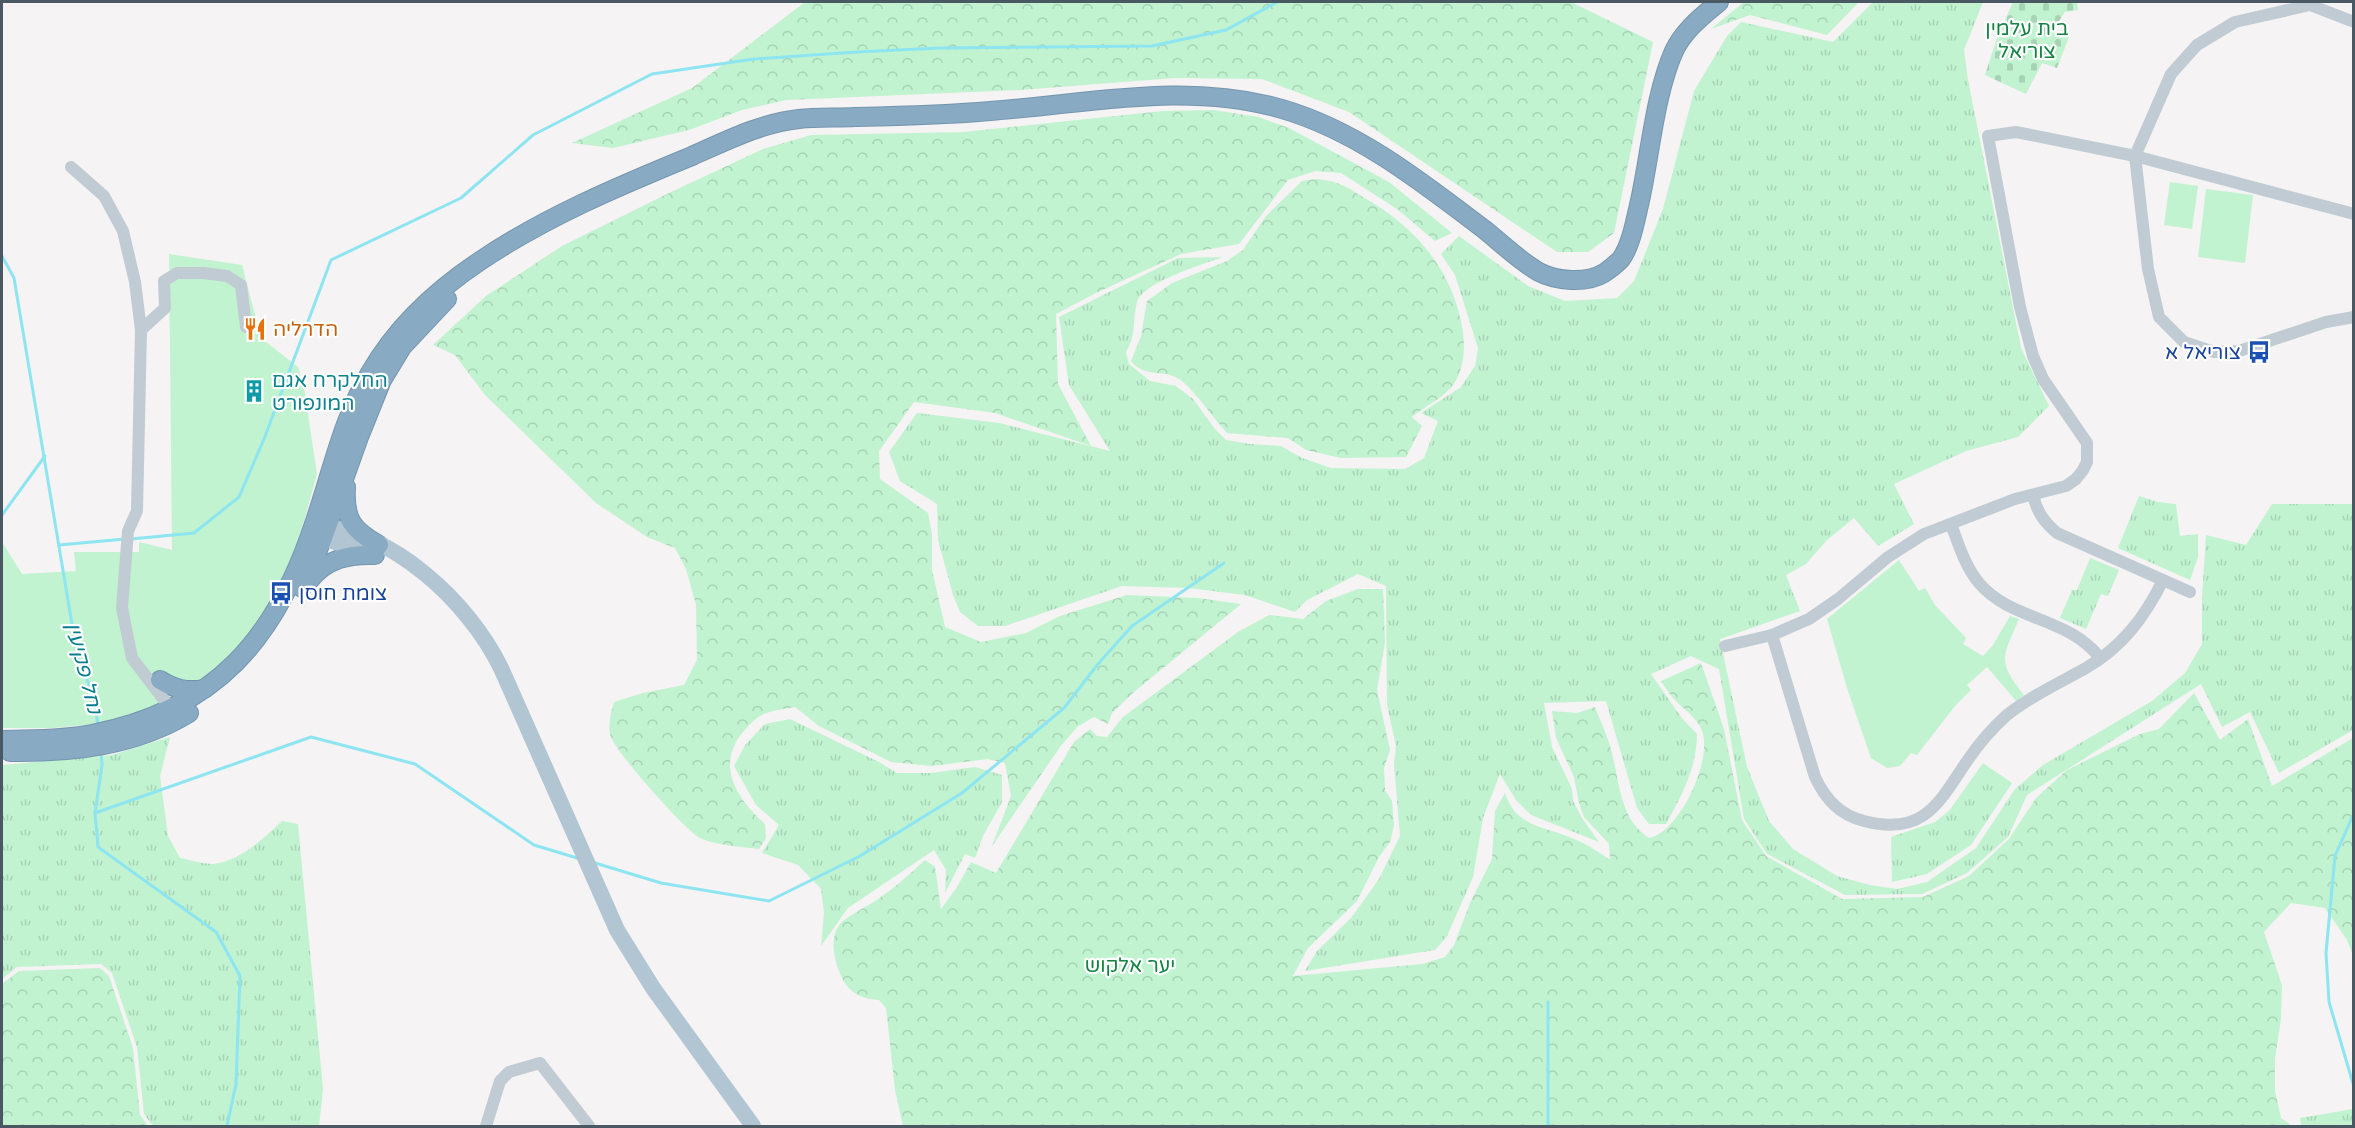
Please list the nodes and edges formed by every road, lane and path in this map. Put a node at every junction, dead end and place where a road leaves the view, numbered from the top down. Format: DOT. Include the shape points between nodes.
graph roads {
  1 [pos="1719,2"];
  2 [pos="2310,3"];
  3 [pos="2354,22"];
  4 [pos="2135,156"];
  5 [pos="71,166"];
  6 [pos="604,193"];
  7 [pos="2354,214"];
  8 [pos="2354,317"];
  9 [pos="246,327"];
  10 [pos="141,330"];
  11 [pos="348,467"];
  12 [pos="2033,495"];
  13 [pos="1951,524"];
  14 [pos="322,530"];
  15 [pos="377,550"];
  16 [pos="2163,580"];
  17 [pos="2190,592"];
  18 [pos="299,594"];
  19 [pos="1772,635"];
  20 [pos="1725,646"];
  21 [pos="2100,658"];
  22 [pos="159,686"];
  23 [pos="205,689"];
  24 [pos="178,710"];
  25 [pos="151,717"];
  26 [pos="2,740"];
  27 [pos="2,751"];
  28 [pos="486,1126"];
  29 [pos="589,1126"];
  30 [pos="744,1126"];
  31 [pos="753,1126"];
  1 -- 6 [label="highway" via="1689,27 1675,49 1659,102 1633,229 1622,258 1605,273 1587,280 1541,273 1425,185 1363,145 1298,114 1238,98 1134,96 992,111 795,119 761,128"];
  2 -- 3 [label="street"];
  2 -- 4 [label="street" via="2235,22 2197,45 2171,74"];
  4 -- 7 [label="street"];
  4 -- 8 [label="street" via="2148,269 2159,317 2184,342 2214,352 2239,351 2326,322"];
  4 -- 12 [label="street" via="2016,132 1988,136 2033,356 2048,387 2087,444 2087,462 2076,479"];
  5 -- 10 [label="street" via="104,196 123,231"];
  6 -- 11 [label="highway" via="504,254 437,309 402,347 382,380"];
  6 -- 14 [label="highway" via="476,263 406,322 391,340 351,409"];
  9 -- 10 [label="street" via="241,285 228,276 177,273 164,281 165,308"];
  10 -- 22 [label="street" via="137,512 128,531 122,608 132,658"];
  11 -- 14 [label="highway"];
  11 -- 15 [label="highway" via="347,515"];
  12 -- 13 [label="street"];
  12 -- 16 [label="street" via="2044,521 2057,533"];
  13 -- 19 [label="street" via="1924,534 1888,557 1824,610"];
  13 -- 21 [label="street" via="1979,584 2003,603 2081,638"];
  14 -- 15 [label="main road"];
  14 -- 18 [label="highway"];
  14 -- 23 [label="highway" via="253,644"];
  15 -- 18 [label="highway" via="327,563"];
  15 -- 30 [label="main road" via="427,586 453,610 477,642 502,686 612,935 649,997"];
  15 -- 31 [label="main road" via="406,560 438,584 485,639 617,930 653,988"];
  16 -- 17 [label="street"];
  16 -- 21 [label="street" via="2134,627"];
  18 -- 24 [label="highway" via="282,623 246,667 207,702"];
  19 -- 20 [label="street"];
  19 -- 21 [label="street" via="1822,791 1839,810 1876,824 1902,823 1936,807 1980,743 2006,716"];
  22 -- 23 [label="highway"];
  22 -- 24 [label="street"];
  22 -- 25 [label="highway" via="160,703"];
  23 -- 24 [label="highway"];
  24 -- 25 [label="highway"];
  24 -- 27 [label="highway" via="154,731 94,748"];
  25 -- 26 [label="highway" via="88,735"];
  28 -- 29 [label="street" via="500,1081 509,1072 540,1063"];
}
